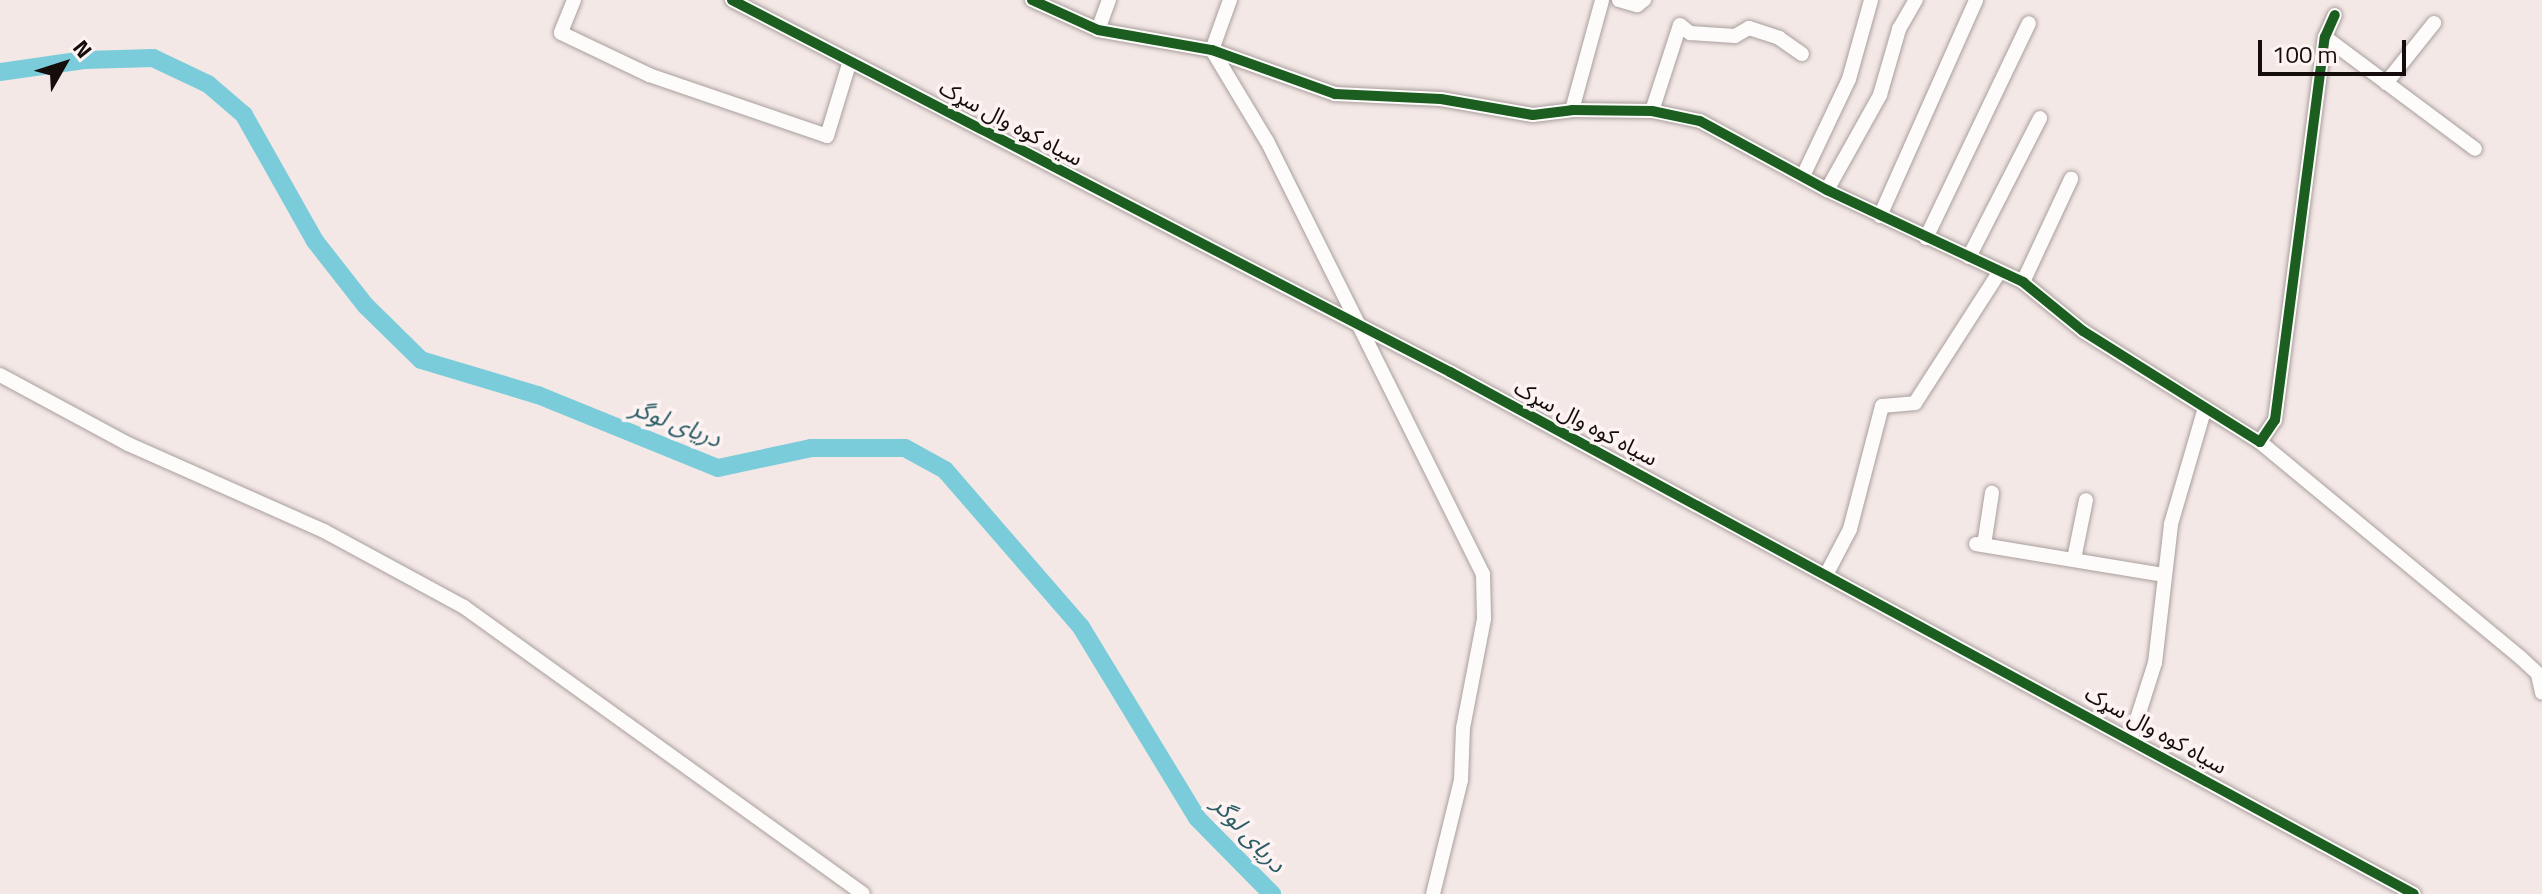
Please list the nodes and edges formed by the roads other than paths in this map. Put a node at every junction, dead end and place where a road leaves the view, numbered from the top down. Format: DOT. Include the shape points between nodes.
graph roads {
  1 [pos="574,0"];
  2 [pos="732,0"];
  3 [pos="1032,0"];
  4 [pos="1109,0"];
  5 [pos="1230,0"];
  6 [pos="1602,0"];
  7 [pos="1619,0"];
  8 [pos="1644,0"];
  9 [pos="1871,0"];
  10 [pos="1916,0"];
  11 [pos="1976,0"];
  12 [pos="2335,15"];
  13 [pos="2029,23"];
  14 [pos="2434,23"];
  15 [pos="1098,30"];
  16 [pos="2325,37"];
  17 [pos="1212,50"];
  18 [pos="1802,54"];
  19 [pos="850,61"];
  20 [pos="2386,83"];
  21 [pos="1572,110"];
  22 [pos="1652,111"];
  23 [pos="2040,118"];
  24 [pos="2475,149"];
  25 [pos="1803,176"];
  26 [pos="2071,179"];
  27 [pos="1827,190"];
  28 [pos="1880,216"];
  29 [pos="1926,238"];
  30 [pos="1969,257"];
  31 [pos="1998,274"];
  32 [pos="2023,282"];
  33 [pos="1360,326"];
  34 [pos="0,375"];
  35 [pos="2205,408"];
  36 [pos="2260,442"];
  37 [pos="1992,493"];
  38 [pos="2086,500"];
  39 [pos="2074,559"];
  40 [pos="1826,575"];
  41 [pos="2164,575"];
  42 [pos="2542,693"];
  43 [pos="2131,738"];
  44 [pos="863,894"];
  45 [pos="1433,894"];
  46 [pos="2414,894"];
  1 -- 19 [label="street" via="561,33 649,75 827,136"];
  2 -- 19 [label="street, سیاه کوه وال سړک"];
  3 -- 15 [label="street"];
  4 -- 15 [label="street"];
  5 -- 17 [label="street"];
  6 -- 21 [label="street"];
  7 -- 8 [label="street" via="1637,5"];
  9 -- 25 [label="street" via="1849,79"];
  10 -- 27 [label="street" via="1899,29 1880,95"];
  11 -- 28 [label="street"];
  12 -- 16 [label="street"];
  13 -- 29 [label="street"];
  14 -- 20 [label="street"];
  15 -- 17 [label="street"];
  16 -- 20 [label="street"];
  16 -- 36 [label="street" via="2275,420"];
  17 -- 21 [label="street" via="1335,94 1441,99 1533,115"];
  17 -- 33 [label="street" via="1267,141"];
  18 -- 22 [label="street" via="1779,38 1749,28 1735,36 1690,33 1680,25"];
  19 -- 33 [label="street, سیاه کوه وال سړک"];
  20 -- 24 [label="street"];
  21 -- 22 [label="street"];
  22 -- 25 [label="street" via="1700,121"];
  23 -- 30 [label="street"];
  25 -- 27 [label="street"];
  26 -- 32 [label="street"];
  27 -- 28 [label="street"];
  28 -- 29 [label="street"];
  29 -- 30 [label="street"];
  30 -- 31 [label="street"];
  31 -- 32 [label="street"];
  31 -- 40 [label="street" via="1915,403 1882,406 1850,529"];
  32 -- 35 [label="street" via="2083,331"];
  33 -- 40 [label="street, سیاه کوه وال سړک"];
  33 -- 45 [label="street" via="1483,574 1484,619 1463,728 1461,780"];
  34 -- 44 [label="street" via="128,444 324,531 464,607"];
  35 -- 36 [label="street"];
  35 -- 41 [label="street" via="2171,524"];
  36 -- 42 [label="street" via="2521,658 2538,674"];
  37 -- 39 [label="street" via="1980,545"];
  38 -- 39 [label="street"];
  39 -- 41 [label="street"];
  40 -- 43 [label="street, سیاه کوه وال سړک"];
  41 -- 43 [label="street" via="2155,663"];
  43 -- 46 [label="street, سیاه کوه وال سړک"];
}
